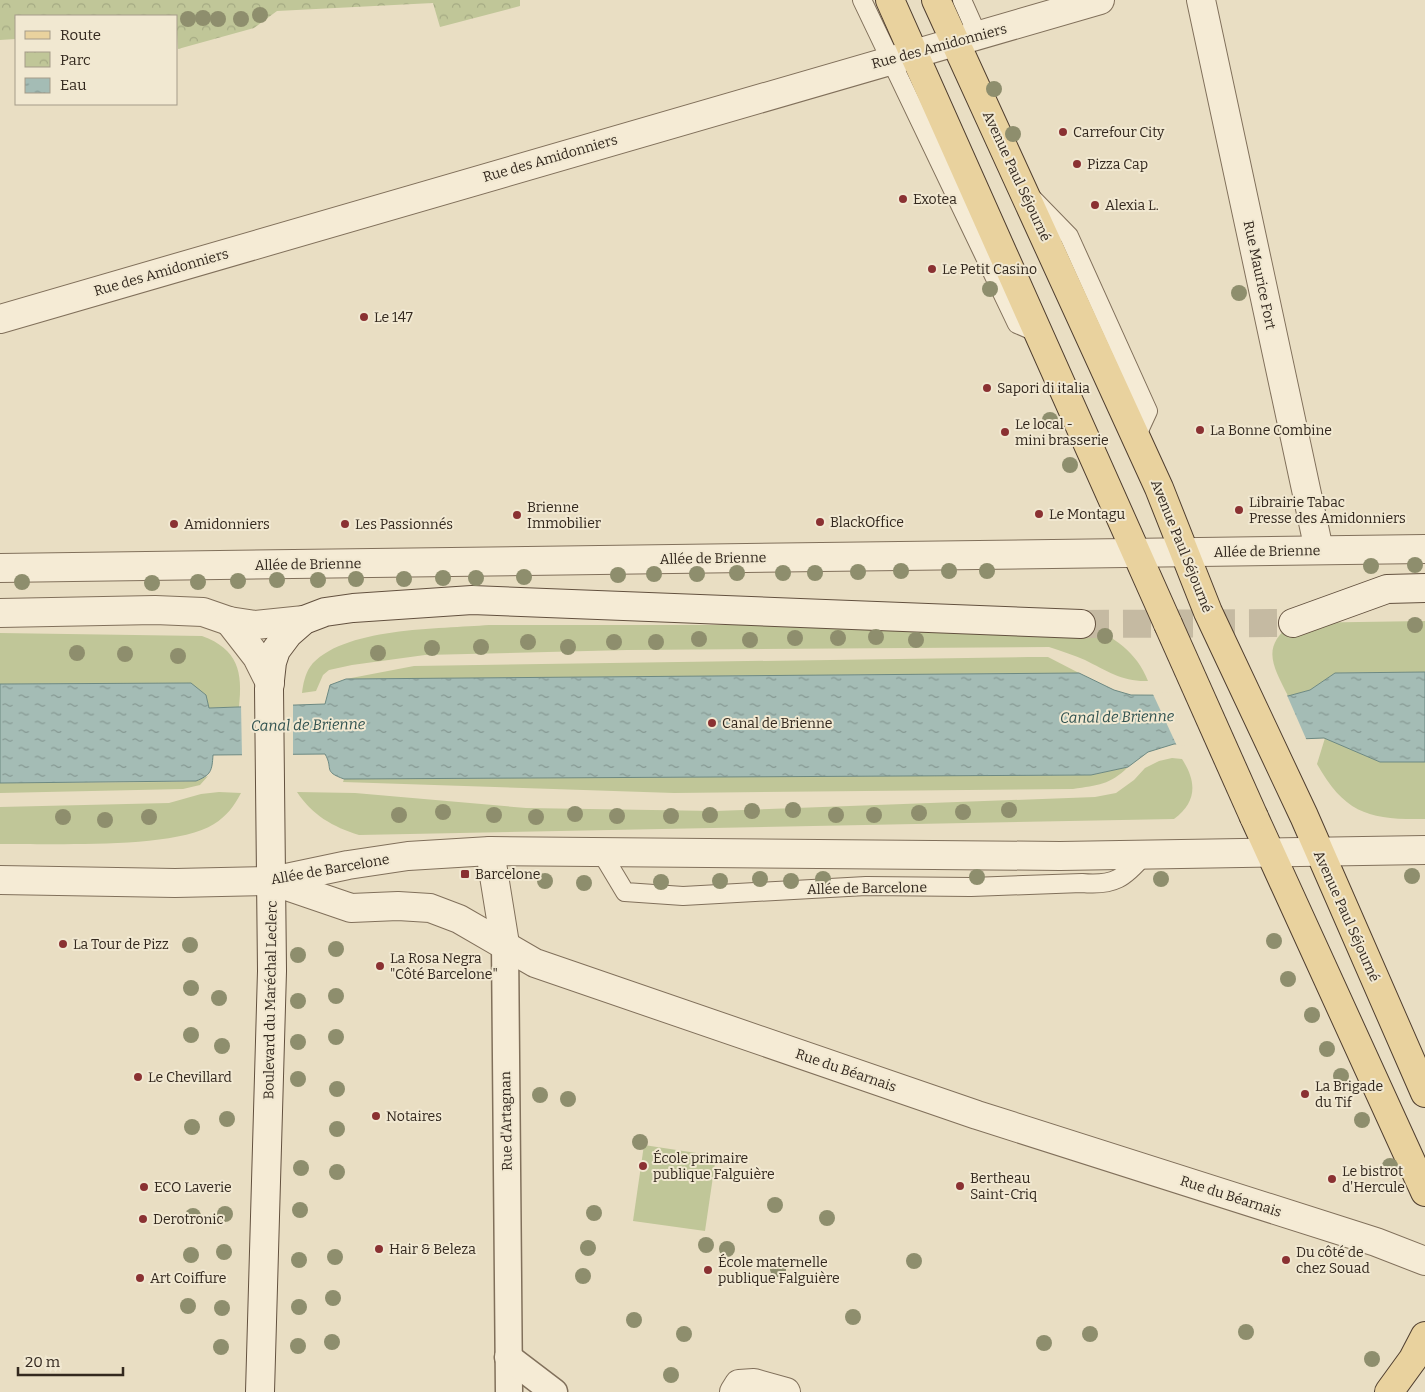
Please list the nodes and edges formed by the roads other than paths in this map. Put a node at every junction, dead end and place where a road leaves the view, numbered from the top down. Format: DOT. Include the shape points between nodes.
graph roads {
  1 [pos="862,0"];
  2 [pos="890,0"];
  3 [pos="936,0"];
  4 [pos="962,0"];
  5 [pos="1100,0"];
  6 [pos="1201,0"];
  7 [pos="966,39"];
  8 [pos="902,57"];
  9 [pos="0,319"];
  10 [pos="1425,549"];
  11 [pos="1319,550"];
  12 [pos="1184,551"];
  13 [pos="1136,552"];
  14 [pos="0,568"];
  15 [pos="1425,588"];
  16 [pos="0,613"];
  17 [pos="229,620"];
  18 [pos="304,620"];
  19 [pos="1292,623"];
  20 [pos="1081,624"];
  21 [pos="270,686"];
  22 [pos="490,850"];
  23 [pos="1425,850"];
  24 [pos="1318,851"];
  25 [pos="600,852"];
  26 [pos="1271,852"];
  27 [pos="1145,854"];
  28 [pos="0,880"];
  29 [pos="272,881"];
  30 [pos="505,944"];
  31 [pos="1425,1093"];
  32 [pos="1425,1192"];
  33 [pos="1425,1261"];
  34 [pos="1425,1336"];
  35 [pos="508,1357"];
  36 [pos="260,1392"];
  37 [pos="508,1392"];
  38 [pos="554,1392"];
  39 [pos="734,1392"];
  40 [pos="786,1392"];
  41 [pos="1390,1392"];
  1 -- 8 [label="lane"];
  2 -- 8 [label="main road"];
  3 -- 7 [label="main road, Avenue Paul Séjourné"];
  4 -- 7 [label="lane"];
  5 -- 7 [label="street, Rue des Amidonniers"];
  6 -- 11 [label="street, Rue Maurice Fort"];
  7 -- 8 [label="street, Rue des Amidonniers"];
  7 -- 12 [label="main road, Avenue Paul Séjourné" via="1022,187"];
  8 -- 9 [label="street, Rue des Amidonniers"];
  8 -- 13 [label="main road" via="1038,332"];
  10 -- 11 [label="street, Allée de Brienne"];
  11 -- 12 [label="street, Allée de Brienne"];
  12 -- 13 [label="street, Allée de Brienne"];
  12 -- 24 [label="main road, Avenue Paul Séjourné"];
  13 -- 14 [label="street, Allée de Brienne"];
  13 -- 26 [label="main road, bridge"];
  15 -- 19 [label="street" via="1388,588"];
  16 -- 17 [label="street" via="155,610 203,612"];
  17 -- 18 [label="street" via="256,625"];
  17 -- 21 [label="street" via="257,657"];
  18 -- 20 [label="street" via="325,612 354,608 472,600"];
  18 -- 21 [label="street, Boulevard du Maréchal Leclerc" via="276,650"];
  21 -- 29 [label="street, Boulevard du Maréchal Leclerc"];
  22 -- 25 [label="street, Allée de Barcelone"];
  22 -- 29 [label="street, Allée de Barcelone" via="348,865"];
  22 -- 30 [label="street, Rue d'Artagnan"];
  23 -- 24 [label="street, Allée de Barcelone"];
  24 -- 26 [label="street, Allée de Barcelone"];
  24 -- 31 [label="main road, Avenue Paul Séjourné"];
  25 -- 27 [label="street, Allée de Barcelone"];
  25 -- 27 [label="lane, Allée de Barcelone" via="624,892 683,896 866,886 1098,884 1128,875"];
  26 -- 27 [label="street, Allée de Barcelone"];
  26 -- 32 [label="main road"];
  28 -- 29 [label="street, Allée de Barcelone"];
  29 -- 30 [label="street, Rue du Béarnais" via="351,908 430,908 459,918"];
  29 -- 36 [label="street, Boulevard du Maréchal Leclerc"];
  30 -- 33 [label="street, Rue du Béarnais" via="535,963 874,1080 1376,1242"];
  30 -- 35 [label="street, Rue d'Artagnan"];
  34 -- 41 [label="main road"];
  35 -- 37 [label="street, Rue d'Artagnan"];
  35 -- 38 [label="street"];
  39 -- 40 [label="street" via="739,1384 754,1383"];
}
